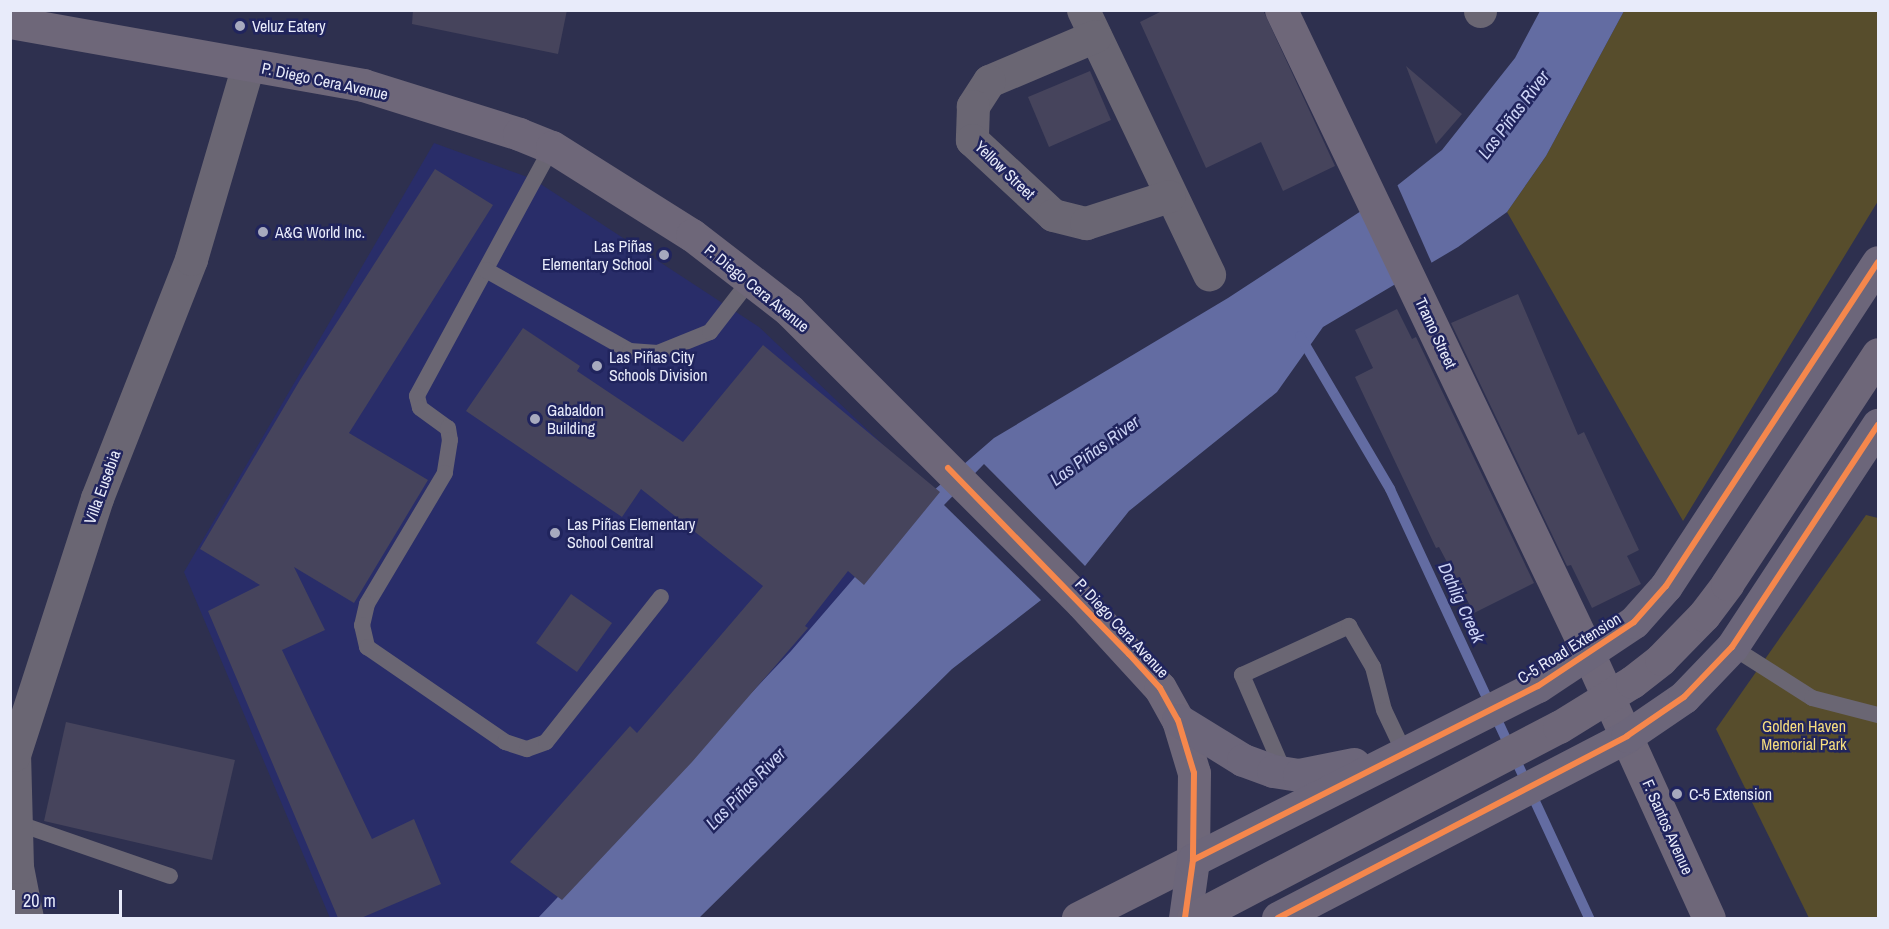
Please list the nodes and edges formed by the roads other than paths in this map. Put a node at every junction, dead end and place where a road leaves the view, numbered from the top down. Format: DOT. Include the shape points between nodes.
graph roads {
  1 [pos="1281,10"];
  2 [pos="28,20"];
  3 [pos="1089,23"];
  4 [pos="248,65"];
  5 [pos="552,147"];
  6 [pos="1170,196"];
  7 [pos="1878,262"];
  8 [pos="486,270"];
  9 [pos="1209,274"];
  10 [pos="751,279"];
  11 [pos="1878,354"];
  12 [pos="1873,445"];
  13 [pos="661,597"];
  14 [pos="1732,646"];
  15 [pos="1589,655"];
  16 [pos="1878,715"];
  17 [pos="1178,720"];
  18 [pos="1627,736"];
  19 [pos="1407,749"];
  20 [pos="1284,772"];
  21 [pos="14,822"];
  22 [pos="1193,860"];
  23 [pos="170,876"];
  24 [pos="27,918"];
  25 [pos="1078,918"];
  26 [pos="1185,918"];
  27 [pos="1193,918"];
  28 [pos="1278,918"];
  29 [pos="1709,918"];
  1 -- 15 [label="main road, Tramo Street"];
  2 -- 4 [label="main road, P. Diego Cera Avenue"];
  3 -- 6 [label="street, Yellow Street"];
  3 -- 6 [label="street, Yellow Street" via="989,81 973,106 972,140 1053,215 1086,223"];
  4 -- 5 [label="main road, P. Diego Cera Avenue" via="363,85"];
  4 -- 21 [label="street, Villa Eusebia" via="191,259 97,498 15,755"];
  5 -- 8 [label="lane"];
  5 -- 10 [label="main road, P. Diego Cera Avenue" via="692,235"];
  6 -- 9 [label="street, Yellow Street"];
  7 -- 15 [label="main road, C-5 Road Extension" via="1666,586 1634,622"];
  8 -- 10 [label="lane" via="630,351 658,353 710,332"];
  8 -- 13 [label="lane" via="417,396 420,408 448,428 445,473 367,604 362,625 367,647 505,742 527,749 546,742"];
  10 -- 17 [label="main road, P. Diego Cera Avenue" via="789,310 1082,603 1160,688"];
  11 -- 27 [label="main road, bridge" via="1727,584 1704,615 1661,659 1632,682 1558,727"];
  12 -- 14 [label="main road"];
  14 -- 16 [label="lane" via="1812,698"];
  14 -- 18 [label="main road" via="1684,697"];
  15 -- 18 [label="main road, Tramo Street"];
  15 -- 19 [label="main road, C-5 Road Extension" via="1538,686"];
  17 -- 20 [label="main road" via="1243,760"];
  17 -- 22 [label="main road, P. Diego Cera Avenue" via="1194,773"];
  18 -- 28 [label="main road"];
  18 -- 29 [label="main road, F. Santos Avenue"];
  19 -- 20 [label="main road" via="1334,770 1299,775"];
  19 -- 20 [label="lane" via="1384,710 1373,667 1350,626 1242,675"];
  19 -- 22 [label="main road, C-5 Road Extension"];
  21 -- 23 [label="lane"];
  21 -- 24 [label="street, Villa Eusebia"];
  22 -- 25 [label="main road, C-5 Road Extension"];
  22 -- 26 [label="main road, P. Diego Cera Avenue"];
}
